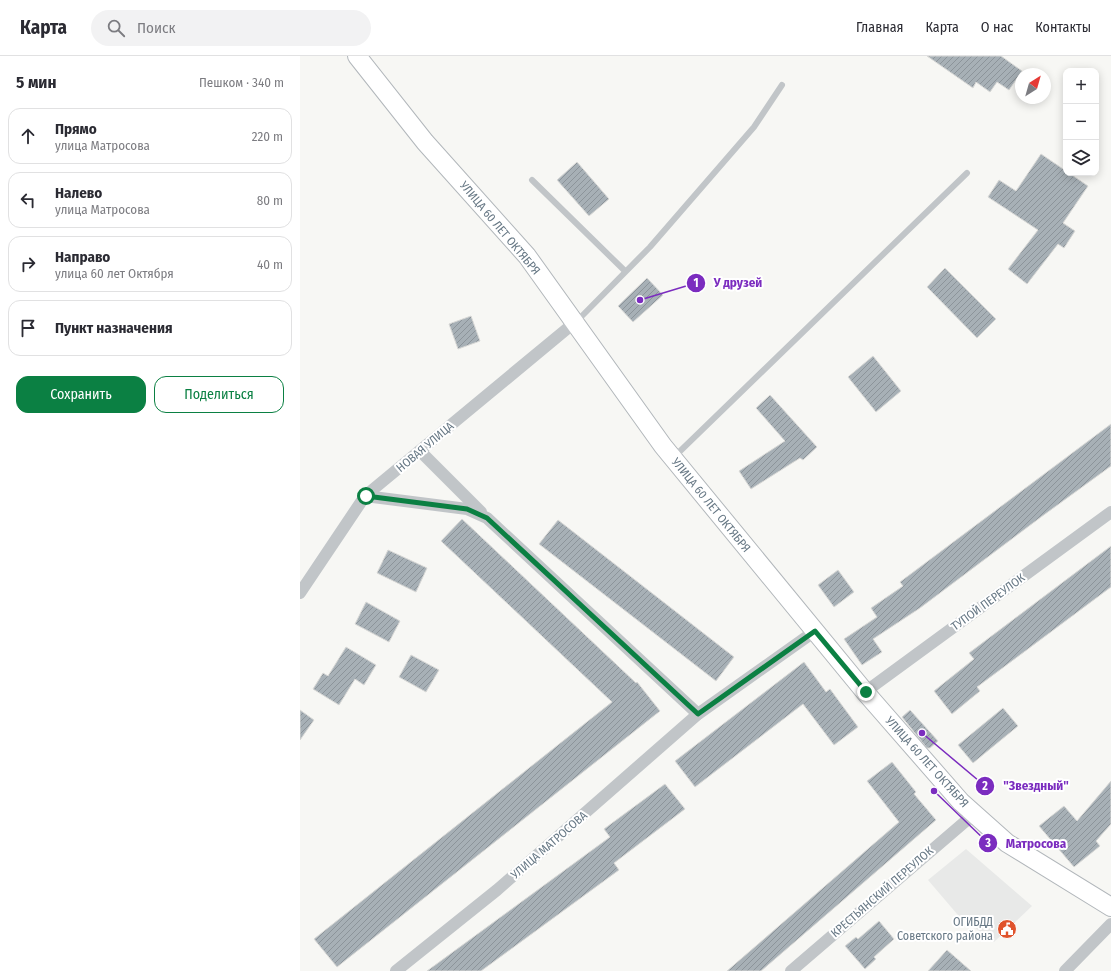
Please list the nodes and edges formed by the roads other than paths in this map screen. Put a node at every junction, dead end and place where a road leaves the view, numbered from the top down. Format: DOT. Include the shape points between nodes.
graph roads {
  1 [pos="356,56"];
  2 [pos="782,85"];
  3 [pos="967,173"];
  4 [pos="532,180"];
  5 [pos="626,271"];
  6 [pos="574,323"];
  7 [pos="420,451"];
  8 [pos="673,458"];
  9 [pos="366,496"];
  10 [pos="1111,512"];
  11 [pos="487,518"];
  12 [pos="300,594"];
  13 [pos="815,631"];
  14 [pos="866,692"];
  15 [pos="698,714"];
  16 [pos="974,814"];
  17 [pos="1111,907"];
  18 [pos="1111,924"];
  19 [pos="396,971"];
  20 [pos="791,971"];
  21 [pos="1065,971"];
  1 -- 6 [label="main road, УЛИЦА 60 ЛЕТ ОКТЯБРЯ" via="425,142 527,256"];
  2 -- 5 [label="lane" via="754,127"];
  3 -- 8 [label="lane"];
  4 -- 5 [label="lane"];
  5 -- 6 [label="lane"];
  6 -- 7 [label="street, НОВАЯ УЛИЦА"];
  6 -- 8 [label="main road, УЛИЦА 60 ЛЕТ ОКТЯБРЯ"];
  7 -- 9 [label="street, НОВАЯ УЛИЦА"];
  7 -- 11 [label="street"];
  8 -- 13 [label="main road, УЛИЦА 60 ЛЕТ ОКТЯБРЯ"];
  9 -- 11 [label="street" via="467,509"];
  9 -- 12 [label="street, НОВАЯ УЛИЦА"];
  10 -- 14 [label="street, ТУПОЙ ПЕРЕУЛОК"];
  11 -- 15 [label="street"];
  13 -- 14 [label="main road, УЛИЦА 60 ЛЕТ ОКТЯБРЯ"];
  13 -- 15 [label="street, УЛИЦА МАТРОСОВА"];
  14 -- 16 [label="main road, УЛИЦА 60 ЛЕТ ОКТЯБРЯ"];
  15 -- 19 [label="street, УЛИЦА МАТРОСОВА" via="497,890"];
  16 -- 17 [label="main road, УЛИЦА 60 ЛЕТ ОКТЯБРЯ" via="1007,843"];
  16 -- 20 [label="street, КРЕСТЬЯНСКИЙ ПЕРЕУЛОК"];
  18 -- 21 [label="street"];
}
